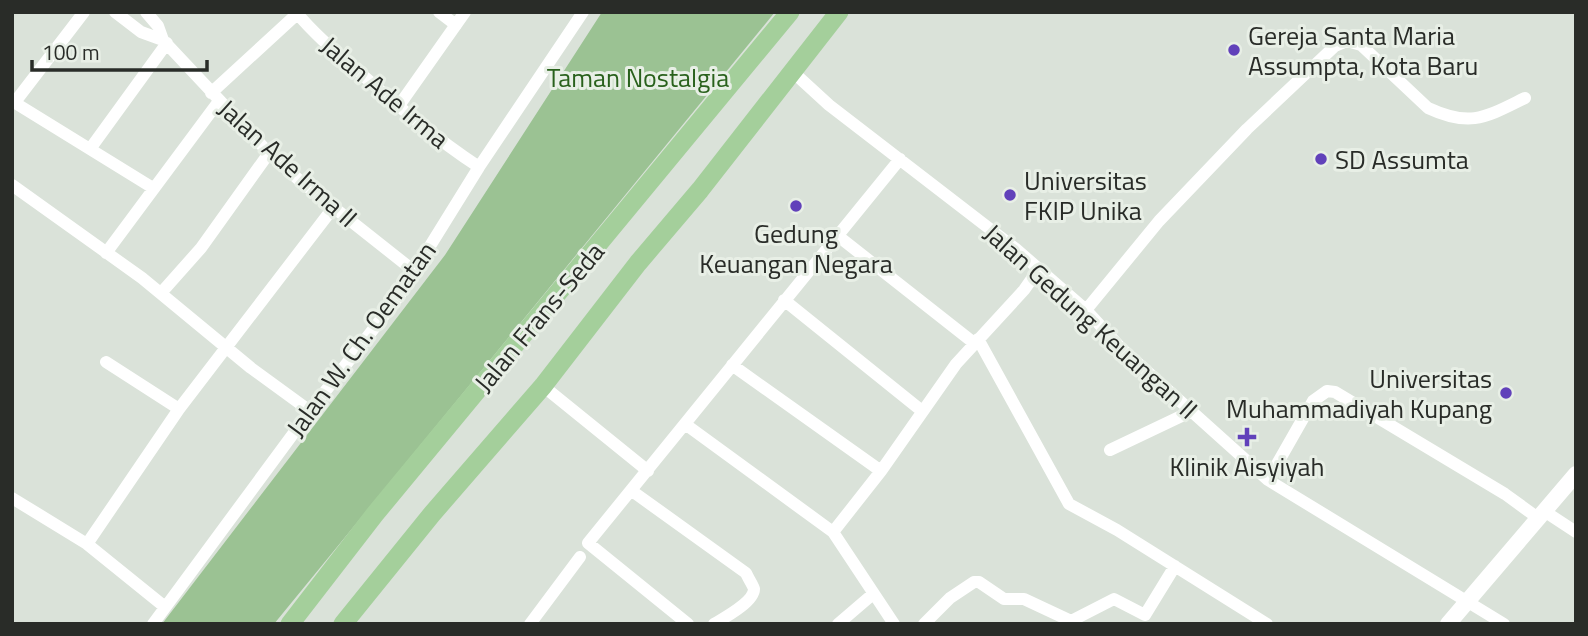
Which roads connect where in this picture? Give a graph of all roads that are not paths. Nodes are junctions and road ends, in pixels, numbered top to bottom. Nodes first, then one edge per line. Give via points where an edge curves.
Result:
1 (84, 12) edge
2 (115, 12) edge
3 (146, 12) edge
4 (439, 12) edge
5 (465, 12) edge
6 (583, 12) edge
7 (790, 12) edge
8 (839, 12) edge
9 (297, 13) edge
10 (456, 25) junction
11 (165, 41) junction
12 (793, 72) junction
13 (215, 97) junction
14 (1525, 98) dead end
15 (14, 102) edge
16 (398, 107) junction
17 (90, 149) junction
18 (269, 153) junction
19 (900, 159) junction
20 (479, 167) junction
21 (12, 185) edge
22 (153, 188) junction
23 (333, 208) junction
24 (838, 236) junction
25 (106, 253) junction
26 (1038, 270) junction
27 (414, 271) junction
28 (161, 293) junction
29 (784, 300) junction
30 (1086, 310) junction
31 (976, 341) junction
32 (225, 346) junction
33 (106, 362) dead end
34 (732, 365) junction
35 (543, 386) junction
36 (179, 409) junction
37 (310, 411) junction
38 (922, 411) junction
39 (1192, 411) junction
40 (685, 425) junction
41 (1110, 450) dead end
42 (648, 471) junction
43 (881, 471) junction
44 (1576, 474) edge
45 (1268, 480) junction
46 (632, 491) junction
47 (12, 498) edge
48 (1541, 514) junction
49 (833, 532) junction
50 (1576, 532) edge
51 (87, 544) junction
52 (580, 557) dead end
53 (1175, 566) junction
54 (873, 594) junction
55 (1469, 601) junction
56 (165, 607) junction
57 (1070, 622) edge
58 (153, 624) edge
59 (290, 624) edge
60 (343, 624) edge
61 (530, 624) edge
62 (688, 624) edge
63 (714, 624) edge
64 (838, 624) edge
65 (894, 624) edge
66 (924, 624) edge
67 (1267, 624) edge
68 (1448, 624) edge
69 (1504, 624) edge

1 - 15 street
2 - 11 street via 141,32
3 - 11 street, Jalan Ade Irma II
4 - 10 street
5 - 10 street
6 - 20 street, Jalan W. Ch. Oematan
7 - 59 main road, Jalan Frans-Seda
8 - 12 main road, Jalan Frans-Seda
9 - 13 street
9 - 16 street, Jalan Ade Irma via 328,47
10 - 16 street
11 - 13 street, Jalan Ade Irma II
11 - 17 street
12 - 19 street, Jalan Gedung Keuangan II
12 - 35 main road, Jalan Frans-Seda
13 - 18 street, Jalan Ade Irma II
13 - 22 street
14 - 30 street via 1473,120 1441,114 1428,108 1360,45 1347,41 1335,46 1159,221
15 - 17 street
16 - 20 street, Jalan Ade Irma
17 - 22 street
18 - 23 street, Jalan Ade Irma II
18 - 28 street via 201,248
19 - 24 street
19 - 26 street, Jalan Gedung Keuangan II
20 - 27 street, Jalan W. Ch. Oematan
21 - 25 street
22 - 25 street
23 - 27 street, Jalan Ade Irma II
23 - 32 street
24 - 29 street
24 - 31 street
25 - 28 street
26 - 30 street, Jalan Gedung Keuangan II
26 - 31 street
27 - 37 street, Jalan W. Ch. Oematan
28 - 32 street
29 - 34 street
29 - 38 street
30 - 39 street, Jalan Gedung Keuangan II
31 - 38 street
31 - 53 street via 1069,504
32 - 36 street
32 - 37 street
33 - 36 street
34 - 40 street
34 - 43 street
35 - 42 street
35 - 60 main road, Jalan Frans-Seda
36 - 51 street
37 - 56 street, Jalan W. Ch. Oematan
38 - 43 street
39 - 41 street
39 - 45 street, Jalan Gedung Keuangan II
40 - 42 street
40 - 49 street
42 - 46 street
43 - 49 street
44 - 48 street
45 - 48 street via 1313,401 1327,391
45 - 55 street, Jalan Gedung Keuangan II
46 - 62 street via 588,543
46 - 63 street via 746,573 753,593
47 - 51 street
48 - 50 street
48 - 55 street
49 - 54 street
51 - 56 street
52 - 61 street
53 - 57 street via 1148,614 1114,599
53 - 67 street
54 - 64 street
54 - 65 street
55 - 68 street
55 - 69 street, Jalan Gedung Keuangan II
56 - 58 street, Jalan W. Ch. Oematan
57 - 66 street via 1024,599 1004,599 979,582 950,598

